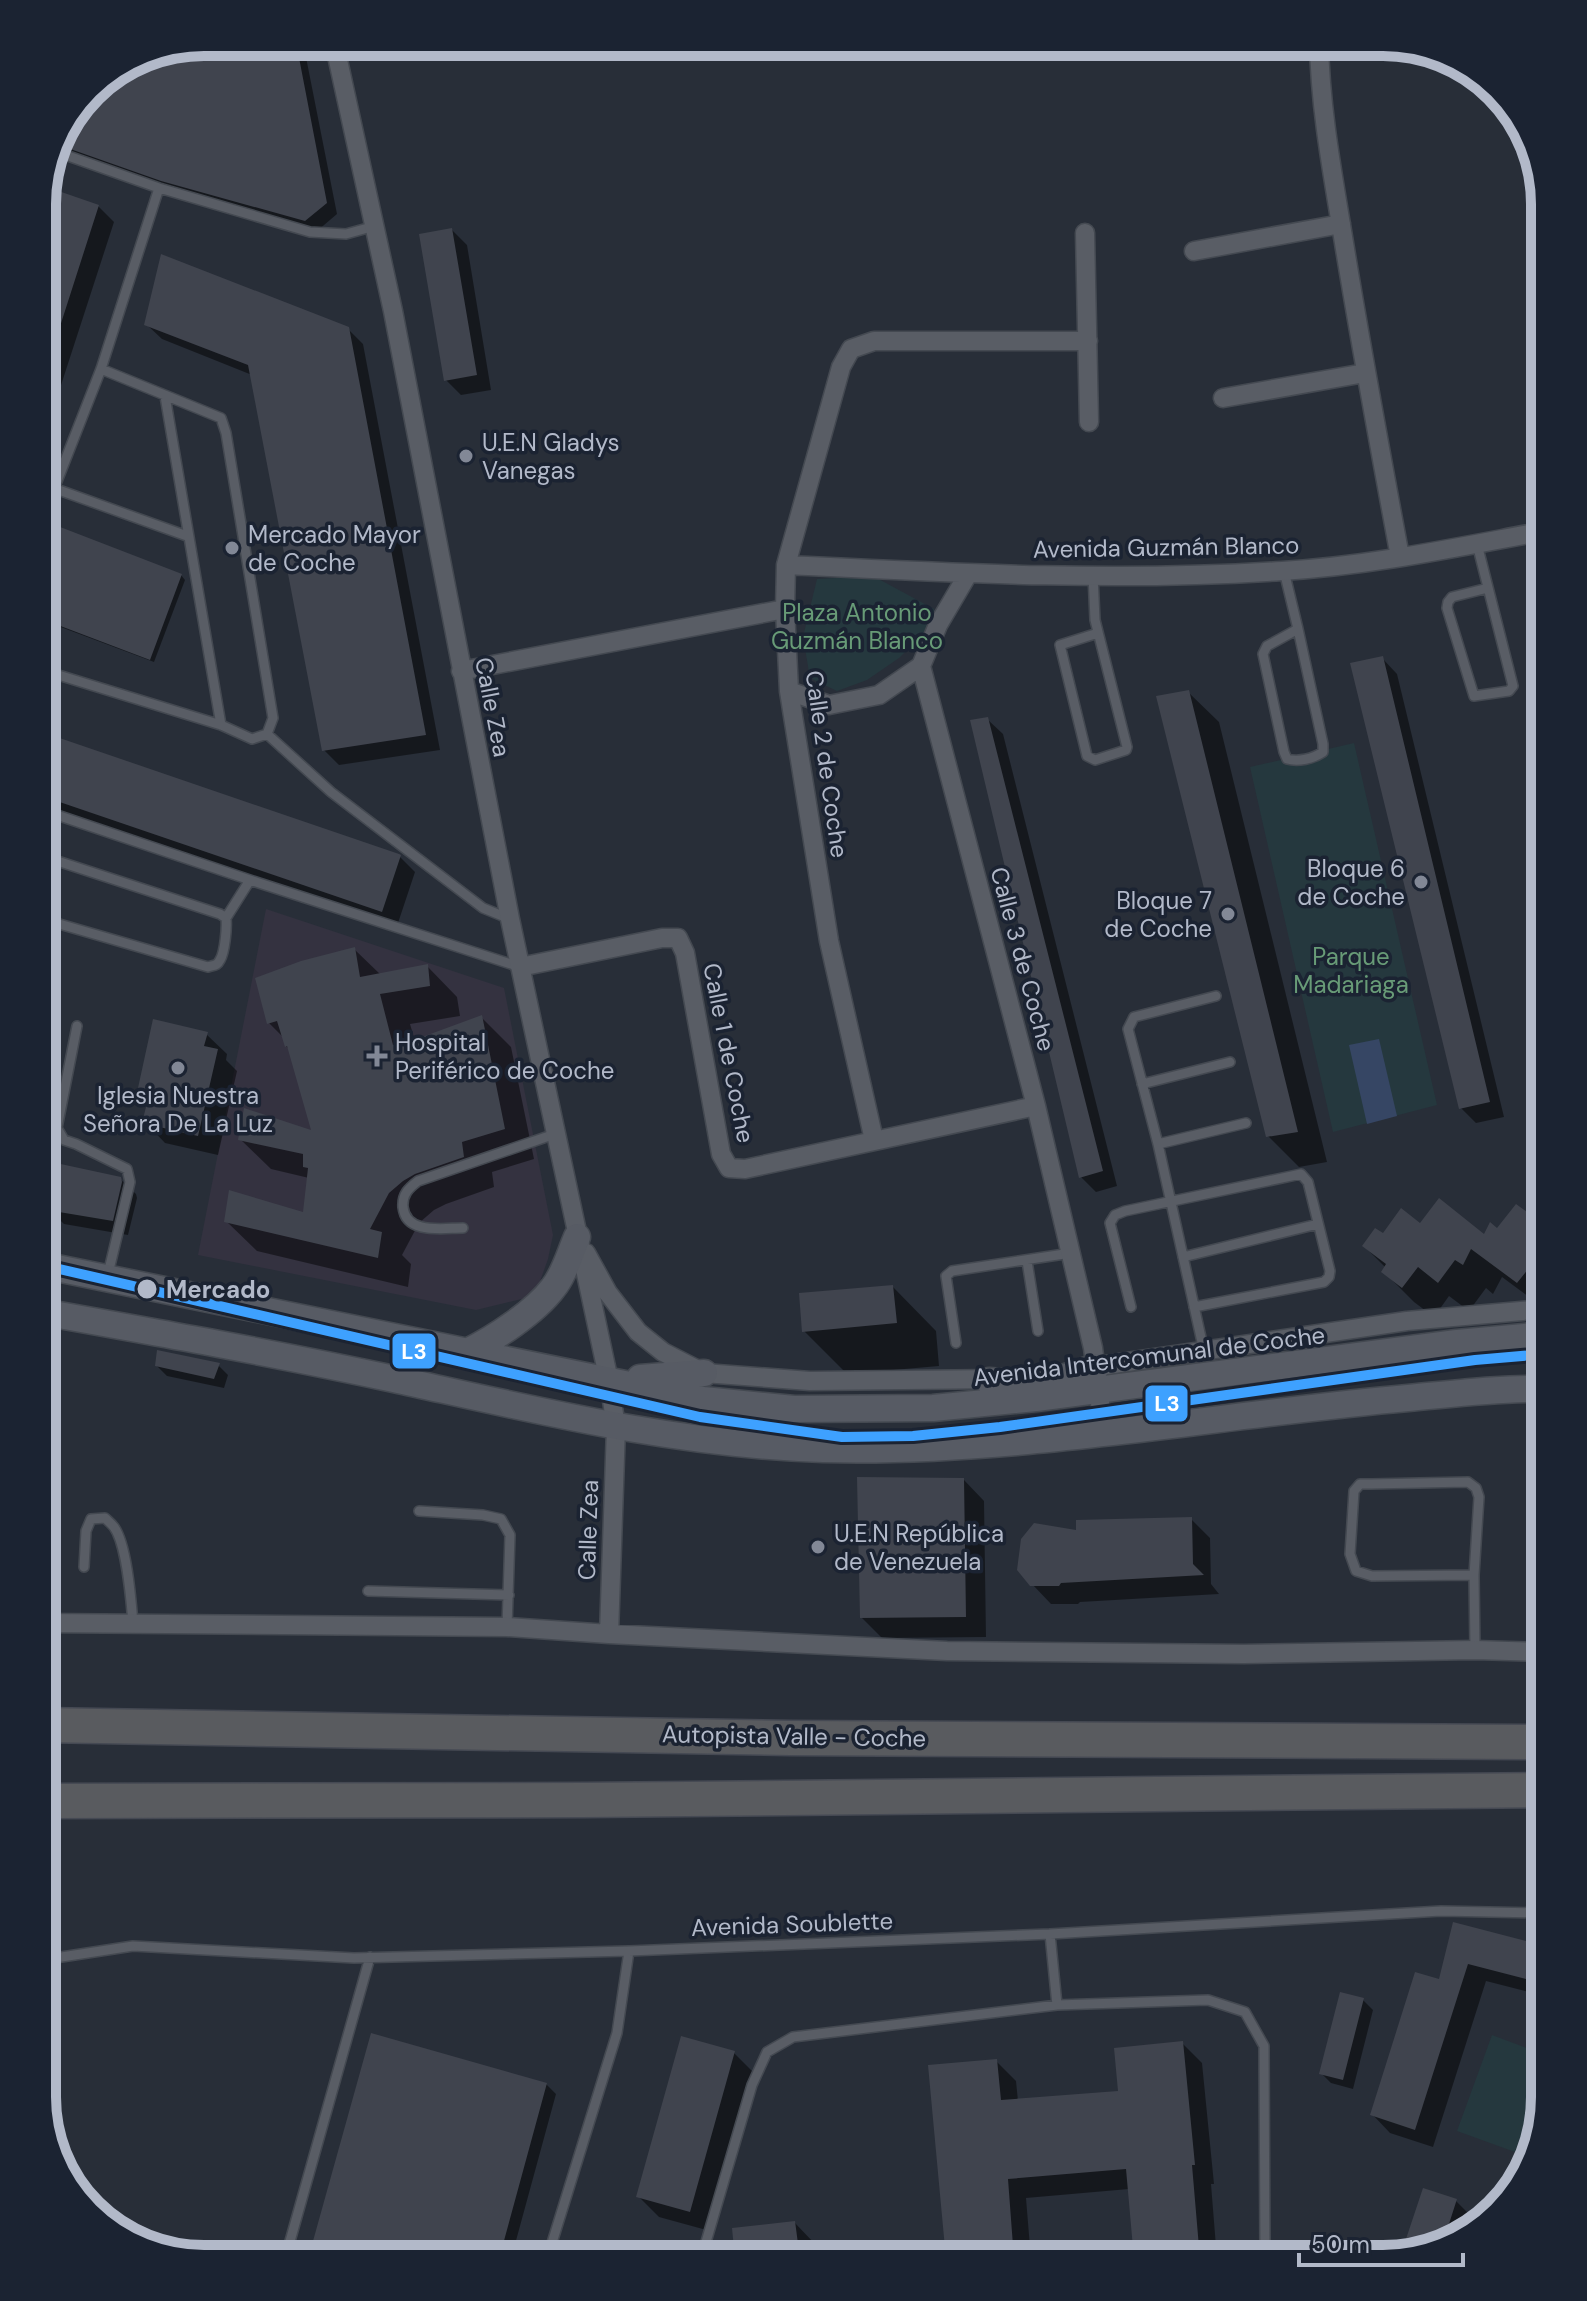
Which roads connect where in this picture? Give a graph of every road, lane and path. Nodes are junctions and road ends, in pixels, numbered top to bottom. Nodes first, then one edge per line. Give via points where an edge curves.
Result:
1 (337, 56) edge
2 (1319, 56) edge
3 (64, 155) edge
4 (159, 188) junction
5 (1341, 224) junction
6 (375, 226) junction
7 (1085, 233) dead end
8 (1194, 251) dead end
9 (1088, 341) junction
10 (101, 369) junction
11 (1365, 373) junction
12 (165, 396) junction
13 (1223, 398) dead end
14 (1089, 422) dead end
15 (56, 484) edge
16 (56, 490) edge
17 (1531, 534) edge
18 (187, 536) junction
19 (1477, 544) junction
20 (1400, 557) junction
21 (786, 565) junction
22 (1284, 571) junction
23 (968, 574) junction
24 (1093, 575) junction
25 (1488, 588) junction
26 (785, 609) junction
27 (1298, 629) junction
28 (1098, 633) junction
29 (921, 666) junction
30 (461, 671) junction
31 (56, 674) edge
32 (789, 691) junction
33 (221, 725) junction
34 (267, 734) junction
35 (56, 815) edge
36 (56, 861) edge
37 (250, 880) junction
38 (226, 918) junction
39 (510, 919) junction
40 (56, 923) edge
41 (520, 967) junction
42 (1216, 996) dead end
43 (77, 1026) dead end
44 (1230, 1062) dead end
45 (1142, 1084) junction
46 (1036, 1106) junction
47 (1246, 1123) dead end
48 (555, 1134) junction
49 (874, 1140) junction
50 (1158, 1144) junction
51 (1170, 1202) junction
52 (1318, 1224) junction
53 (463, 1228) dead end
54 (577, 1237) junction
55 (1071, 1253) junction
56 (1183, 1257) junction
57 (1027, 1261) junction
58 (56, 1268) edge
59 (107, 1278) junction
60 (1131, 1307) dead end
61 (1194, 1307) junction
62 (1531, 1310) edge
63 (56, 1314) edge
64 (1038, 1331) dead end
65 (1531, 1336) edge
66 (956, 1343) dead end
67 (1204, 1351) junction
68 (467, 1352) junction
69 (704, 1373) junction
70 (1097, 1378) junction
71 (609, 1381) junction
72 (1531, 1390) edge
73 (991, 1391) junction
74 (616, 1427) junction
75 (1104, 1434) junction
76 (419, 1511) dead end
77 (84, 1567) dead end
78 (1474, 1575) junction
79 (368, 1591) dead end
80 (509, 1595) junction
81 (56, 1623) edge
82 (133, 1623) junction
83 (507, 1627) junction
84 (609, 1634) junction
85 (1475, 1650) junction
86 (1531, 1652) edge
87 (56, 1725) edge
88 (1531, 1742) edge
89 (1531, 1790) edge
90 (56, 1801) edge
91 (1531, 1913) edge
92 (1050, 1934) junction
93 (629, 1951) junction
94 (370, 1957) junction
95 (56, 1958) edge
96 (1057, 2005) junction
97 (289, 2245) edge
98 (551, 2245) edge
99 (705, 2245) edge
100 (1265, 2245) edge

1 - 6 street, Calle Zea
2 - 5 street
3 - 4 lane
4 - 6 lane via 310,232 346,234
4 - 10 lane
5 - 8 street
5 - 11 street
6 - 30 street, Calle Zea
7 - 9 street
9 - 14 street
9 - 21 street, Calle 2 de Coche via 874,341 851,349 841,367
10 - 12 lane
10 - 15 lane
11 - 13 street
11 - 20 street
12 - 18 lane
12 - 34 lane via 221,418 226,433 273,718
16 - 18 lane
17 - 19 street, Avenida Guzmán Blanco
18 - 33 lane
19 - 20 street, Avenida Guzmán Blanco
19 - 25 lane
20 - 22 street, Avenida Guzmán Blanco
21 - 23 street, Avenida Guzmán Blanco
21 - 26 street, Calle 2 de Coche
22 - 24 street, Avenida Guzmán Blanco
22 - 27 lane
23 - 24 street, Avenida Guzmán Blanco
23 - 29 street
24 - 28 lane
25 - 25 lane via 1513,686 1474,696 1447,608 1452,597
26 - 30 street
26 - 32 street, Calle 2 de Coche
27 - 27 lane via 1323,752 1294,761 1284,752 1263,654 1267,646
28 - 28 lane via 1127,747 1095,760 1087,756 1060,645
29 - 32 street via 879,695 829,705
29 - 46 street, Calle 3 de Coche
30 - 39 street, Calle Zea
31 - 33 lane
32 - 49 street, Calle 2 de Coche via 829,941
33 - 34 lane via 252,739
34 - 39 lane via 331,792 483,908
35 - 37 lane
36 - 38 lane
37 - 38 lane
37 - 41 lane
38 - 40 lane via 220,961 208,967
39 - 41 street, Calle Zea
41 - 48 street, Calle Zea
41 - 49 street, Calle 1 de Coche via 678,938 721,1154 729,1168 745,1169
42 - 45 lane via 1134,1017 1128,1029
43 - 59 lane via 57,1128 64,1140 127,1169 130,1182
44 - 45 lane
45 - 50 lane
46 - 49 street, Calle 1 de Coche
46 - 55 street, Calle 3 de Coche
47 - 50 lane
48 - 53 lane via 418,1181 406,1191 404,1216 414,1225
48 - 54 street, Calle Zea
50 - 51 lane
51 - 52 lane via 1301,1174 1308,1182
51 - 56 lane
51 - 60 lane via 1125,1211 1110,1223
52 - 56 lane
52 - 61 lane via 1330,1271 1324,1282
54 - 68 main road via 555,1287 508,1327
54 - 69 street via 608,1293 638,1332
54 - 71 street, Calle Zea
55 - 57 lane
55 - 70 street, Calle 3 de Coche
56 - 61 lane
57 - 64 lane
57 - 66 lane via 960,1269 946,1276
58 - 59 main road, Avenida Intercomunal de Coche
59 - 68 main road, Avenida Intercomunal de Coche
61 - 67 lane
62 - 67 street, Avenida Intercomunal de Coche via 1407,1321
63 - 74 main road via 285,1355
65 - 70 main road, Avenida Intercomunal de Coche
67 - 70 street, Avenida Intercomunal de Coche
68 - 71 main road, Avenida Intercomunal de Coche
69 - 71 main road
69 - 73 street, Avenida Intercomunal de Coche
70 - 73 main road
70 - 73 main road, Avenida Intercomunal de Coche via 1036,1398
70 - 75 street, Calle 3 de Coche
71 - 73 main road, Avenida Intercomunal de Coche via 703,1400 794,1409 933,1408
71 - 74 street, Calle Zea
72 - 75 main road via 1335,1404
74 - 75 main road via 697,1440 823,1449 957,1447
74 - 84 street, Calle Zea
76 - 80 lane via 501,1519 510,1535
77 - 82 lane via 91,1519 105,1518 121,1543
78 - 78 lane via 1479,1497 1468,1482 1360,1484 1354,1491 1350,1554 1356,1571 1372,1576
78 - 85 lane
79 - 80 lane
80 - 83 lane
81 - 82 street
82 - 83 street
83 - 84 street
84 - 85 street via 947,1651
85 - 86 street
87 - 88 highway, Autopista Valle - Coche via 790,1738
89 - 90 highway
91 - 92 lane, Avenida Soublette via 1441,1911
92 - 93 lane, Avenida Soublette
92 - 96 lane
93 - 94 lane, Avenida Soublette
93 - 98 lane via 617,2033
94 - 95 lane, Avenida Soublette via 133,1946
94 - 97 lane
96 - 99 lane via 793,2037 767,2052 752,2085
96 - 100 lane via 1208,2000 1245,2012 1264,2046

